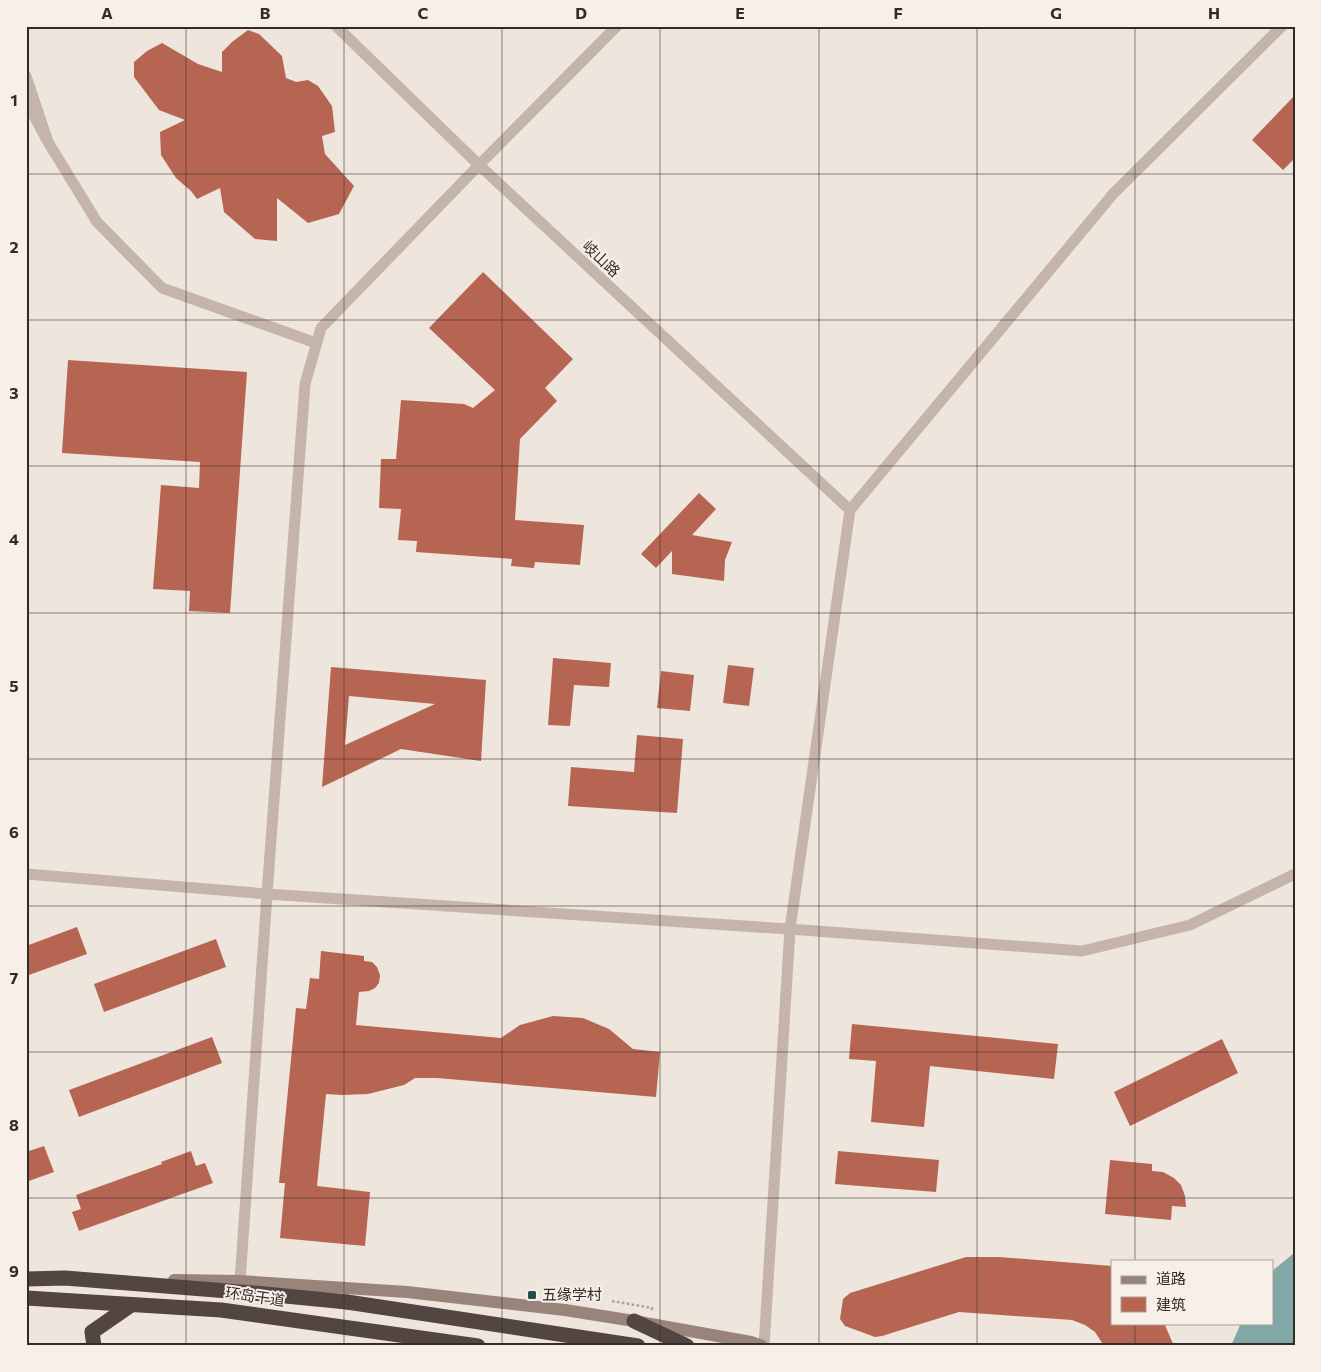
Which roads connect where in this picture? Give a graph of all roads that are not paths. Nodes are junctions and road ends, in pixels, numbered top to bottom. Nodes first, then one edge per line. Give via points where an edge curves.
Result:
1 (336, 26) edge
2 (617, 26) edge
3 (1282, 26) edge
4 (26, 76) edge
5 (26, 101) edge
6 (48, 142) junction
7 (479, 165) junction
8 (316, 343) junction
9 (850, 510) junction
10 (26, 874) edge
11 (1295, 874) edge
12 (267, 894) junction
13 (790, 929) junction
14 (26, 1278) edge
15 (65, 1278) junction
16 (240, 1282) junction
17 (26, 1298) edge
18 (131, 1304) junction
19 (634, 1321) junction
20 (94, 1346) edge
21 (478, 1346) edge
22 (638, 1346) edge
23 (687, 1346) edge
24 (763, 1346) edge

1 - 7 street, 岐山路
2 - 7 street
3 - 9 street via 1113,194
4 - 6 street
5 - 6 street
6 - 8 street via 97,222 162,288
7 - 8 street via 321,328
7 - 9 street, 岐山路
8 - 12 street via 305,384
9 - 13 street
10 - 12 street
11 - 13 street via 1190,924 1082,951
12 - 13 street
12 - 16 street
13 - 24 street
14 - 15 highway
15 - 16 main road
15 - 22 highway, bridge via 347,1302
16 - 19 main road via 407,1292
17 - 18 highway, 环岛干道
18 - 20 highway via 92,1332
18 - 21 highway, 环岛干道 via 221,1310
19 - 23 highway
19 - 24 main road

